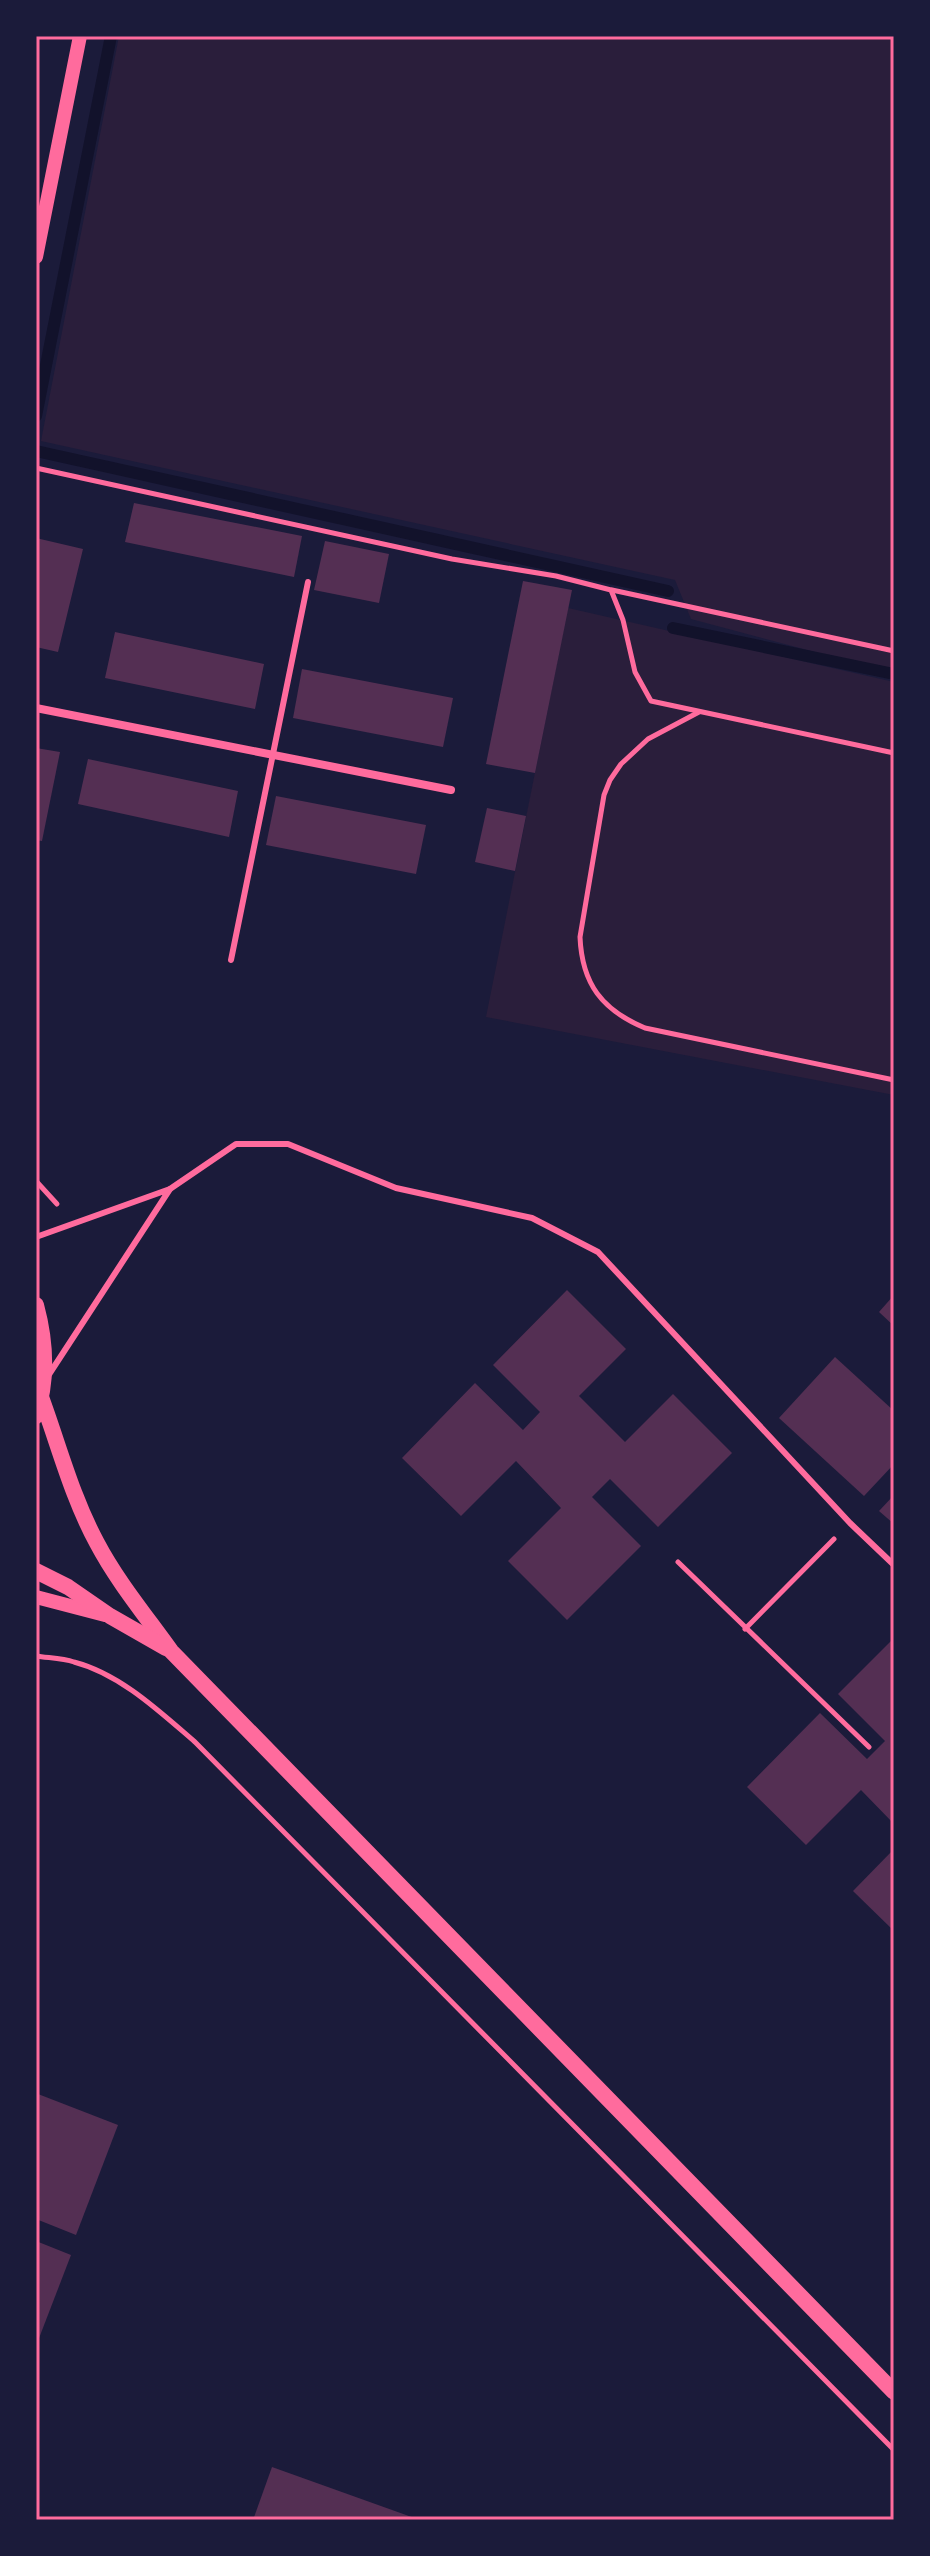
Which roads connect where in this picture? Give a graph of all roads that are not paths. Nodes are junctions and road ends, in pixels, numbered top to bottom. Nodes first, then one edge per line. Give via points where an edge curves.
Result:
1 (80, 36) edge
2 (36, 257) edge
3 (308, 582) dead end
4 (36, 708) edge
5 (272, 755) junction
6 (451, 790) dead end
7 (231, 960) dead end
8 (170, 1189) junction
9 (36, 1237) edge
10 (36, 1305) edge
11 (42, 1390) junction
12 (36, 1416) edge
13 (894, 1565) edge
14 (36, 1571) edge
15 (36, 1597) edge
16 (110, 1616) junction
17 (171, 1651) junction
18 (894, 2392) edge

1 - 2 street
3 - 5 lane
4 - 5 street
5 - 6 street
5 - 7 lane
8 - 9 lane
8 - 11 lane
8 - 13 lane via 236,1144 288,1144 396,1188 532,1218 598,1252
10 - 11 main road via 43,1335
11 - 12 main road
11 - 17 main road via 75,1496 96,1541
14 - 16 main road
15 - 16 street
16 - 17 main road
17 - 18 main road

